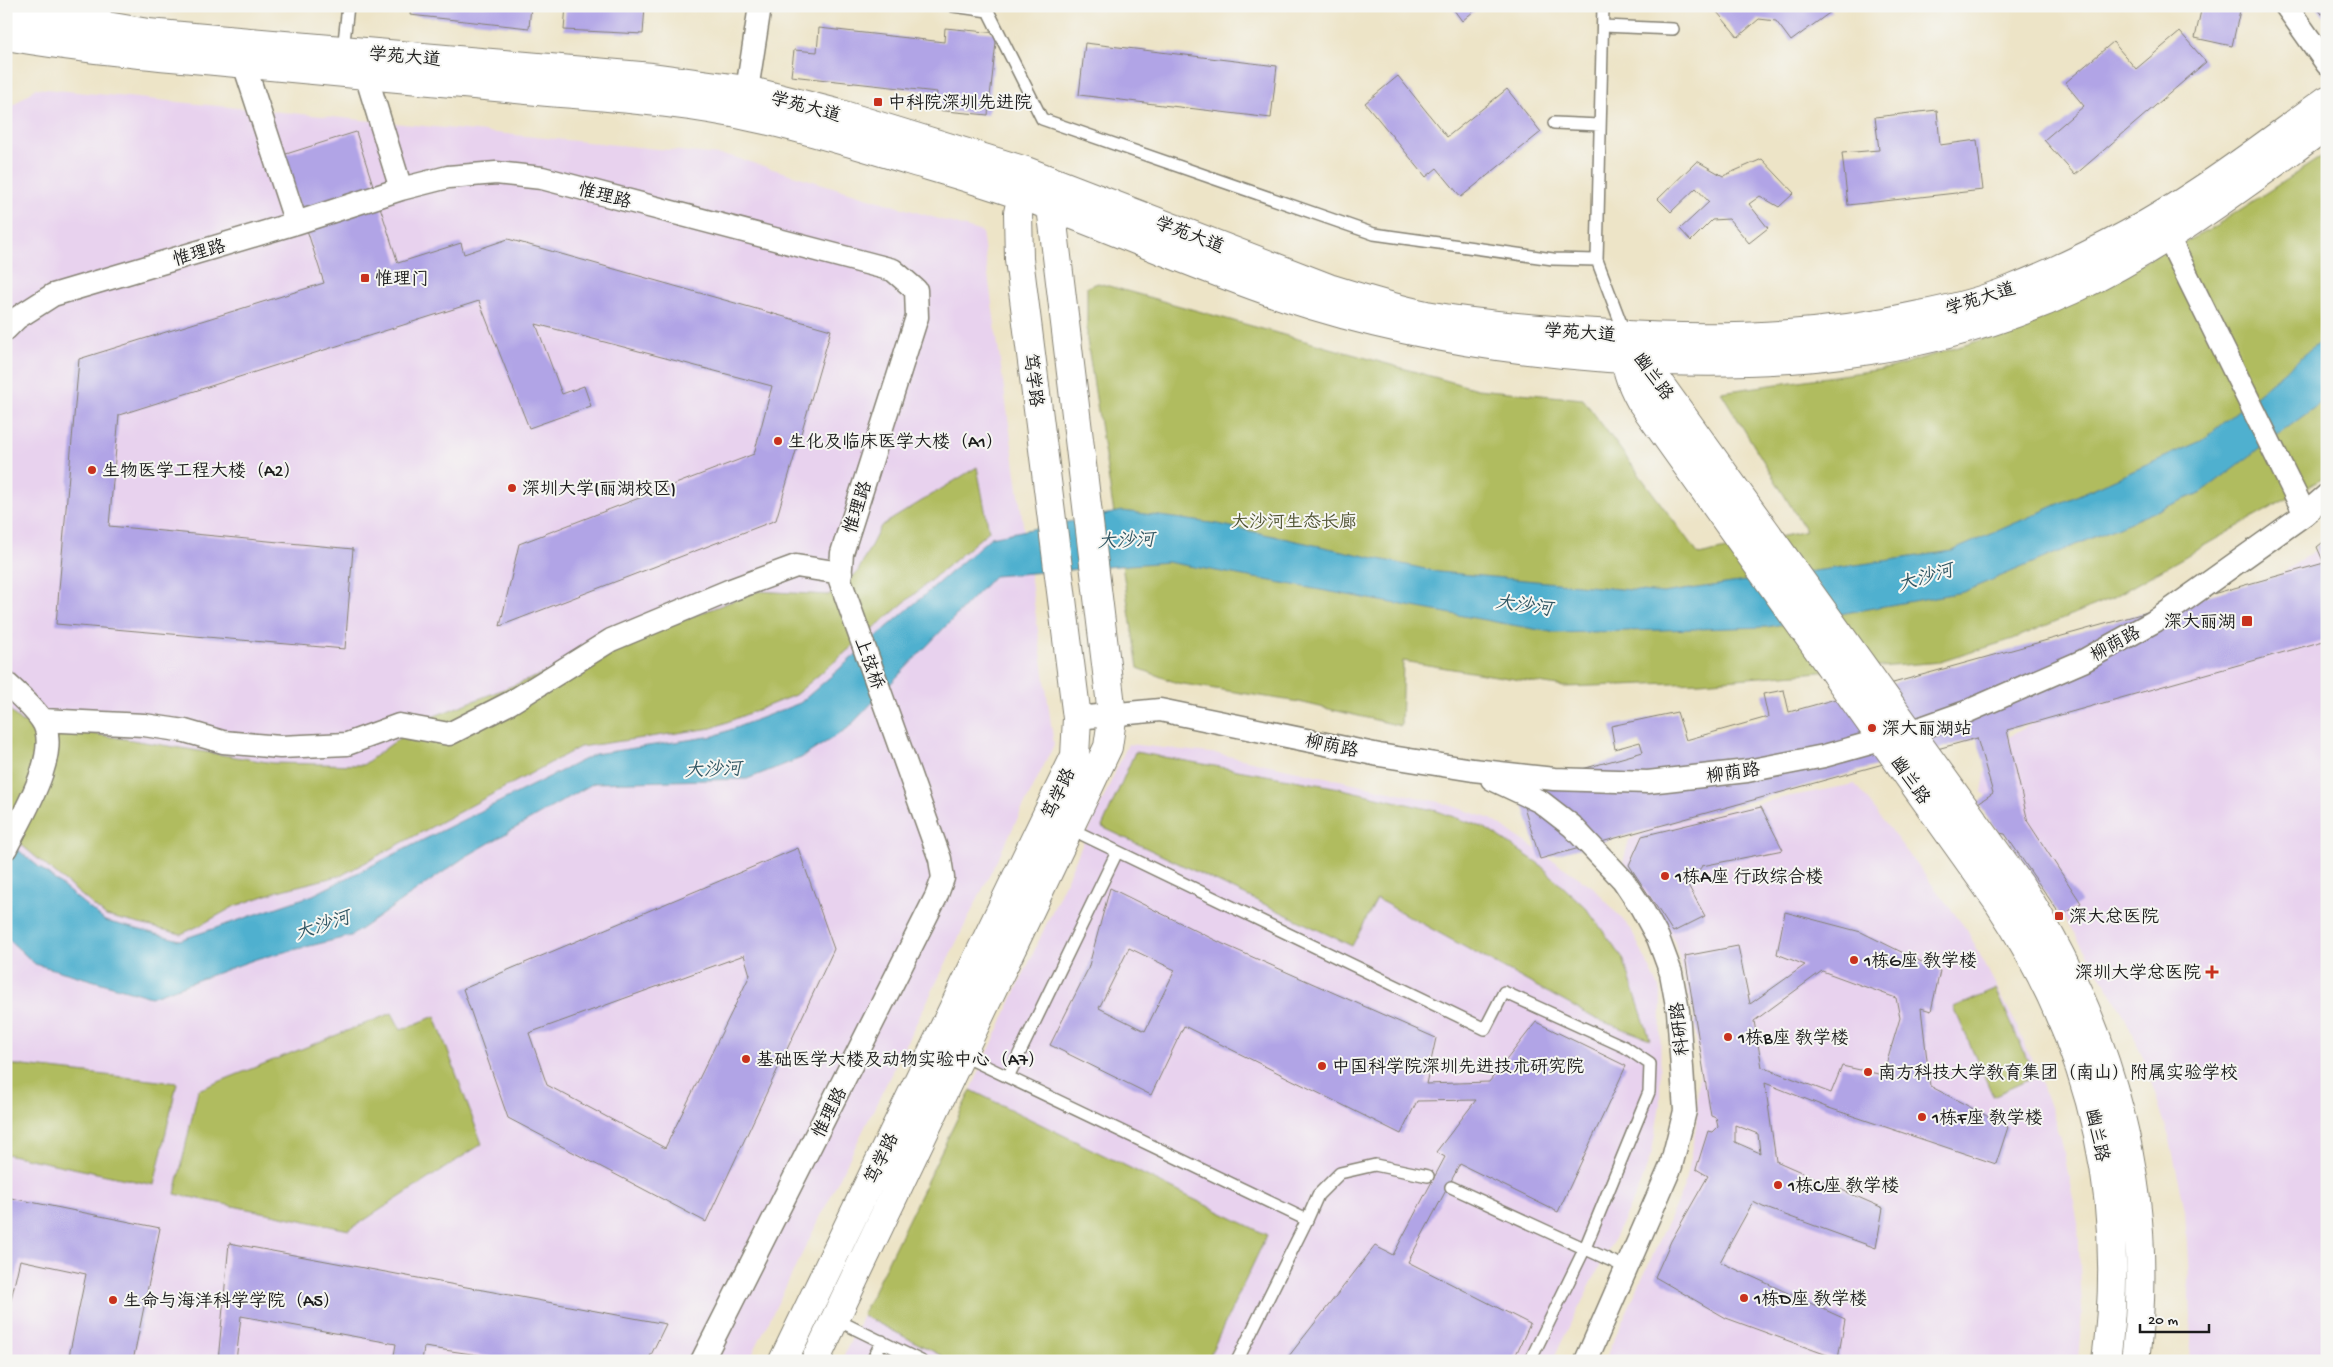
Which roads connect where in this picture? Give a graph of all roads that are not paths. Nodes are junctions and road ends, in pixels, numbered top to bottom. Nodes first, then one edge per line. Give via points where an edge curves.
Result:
1 (100, 6) edge
2 (348, 6) edge
3 (760, 6) edge
4 (953, 6) edge
5 (1603, 6) edge
6 (2286, 6) edge
7 (6, 9) edge
8 (80, 14) edge
9 (1602, 26) junction
10 (115, 28) junction
11 (1672, 29) dead end
12 (15, 40) edge
13 (344, 50) junction
14 (244, 64) junction
15 (2327, 64) edge
16 (366, 75) junction
17 (746, 90) junction
18 (2327, 100) edge
19 (1554, 123) dead end
20 (1600, 125) junction
21 (2327, 125) edge
22 (1037, 188) junction
23 (401, 189) junction
24 (296, 223) junction
25 (2168, 237) junction
26 (1597, 260) junction
27 (6, 328) edge
28 (1631, 351) junction
29 (2327, 495) edge
30 (2302, 509) junction
31 (841, 576) junction
32 (6, 683) edge
33 (1112, 714) junction
34 (1077, 718) junction
35 (42, 720) junction
36 (1910, 732) junction
37 (1883, 740) junction
38 (900, 746) joint
39 (1473, 770) junction
40 (1070, 829) junction
41 (6, 848) edge
42 (1116, 852) junction
43 (962, 1055) junction
44 (1008, 1077) junction
45 (1428, 1176) dead end
46 (1451, 1187) dead end
47 (1307, 1220) junction
48 (1585, 1248) junction
49 (1627, 1268) junction
50 (835, 1318) junction
51 (882, 1341) junction
52 (702, 1361) edge
53 (783, 1361) edge
54 (815, 1361) edge
55 (872, 1361) edge
56 (921, 1361) edge
57 (1237, 1361) edge
58 (1530, 1361) edge
59 (1586, 1361) edge
60 (2106, 1361) edge
61 (2135, 1361) edge

1 - 10 lane
2 - 13 lane
3 - 17 street
4 - 26 lane via 988,11 1042,120 1374,234 1553,259
5 - 9 lane
6 - 15 street
7 - 8 street, 学苑大道
8 - 10 street, 学苑大道
9 - 11 lane
9 - 20 lane
10 - 13 street, 学苑大道
12 - 14 street, 学苑大道
13 - 17 street, 学苑大道 via 652,77
14 - 16 street, 学苑大道
14 - 24 street
16 - 22 street, 学苑大道 via 647,101 737,114
16 - 23 street
17 - 22 street, 学苑大道 via 837,113
18 - 28 street, 学苑大道 via 2202,190 2156,218 2108,246 2009,290 1946,310 1836,331 1731,337
19 - 20 lane
20 - 26 lane
21 - 25 street, 学苑大道
22 - 28 street, 学苑大道 via 1376,303 1469,322 1524,328
22 - 33 street, 笃学路 via 1080,444
22 - 34 street, 笃学路 via 1017,233
23 - 24 street, 惟理路
23 - 31 street, 惟理路 via 448,177 496,173 542,178 893,270 916,290 917,317 842,553
24 - 27 street, 惟理路 via 53,295
25 - 28 street, 学苑大道 via 2070,291 2014,314 1931,340 1785,360 1736,362
25 - 30 street
26 - 28 lane
28 - 36 street, 幽兰路 via 1751,510
28 - 37 street, 幽兰路 via 1633,387 1640,400
29 - 30 street, 柳荫路
30 - 36 street, 柳荫路 via 2155,621 2084,661 1966,712
31 - 35 street via 796,566 722,594 611,640 510,703 449,734 398,725 347,744 280,747 223,742 185,731 144,725
31 - 38 street, 上弦桥
32 - 35 street
33 - 34 street, 柳荫路
33 - 39 street, 柳荫路 via 1160,710 1379,755
33 - 40 street, 笃学路 via 1108,747
34 - 53 street, 笃学路 via 1077,743 1066,777
35 - 41 street via 48,740 46,761
36 - 37 street, 柳荫路
36 - 61 street, 幽兰路 via 2041,917 2098,1039 2117,1100 2134,1173 2140,1262
37 - 39 street, 柳荫路 via 1747,771 1648,782 1554,779
37 - 60 street, 幽兰路 via 2015,927 2047,986 2074,1048 2095,1114 2111,1214 2113,1276
38 - 52 street, 惟理路 via 940,859 943,878 932,906
39 - 49 street, 科研路 via 1541,802 1572,826 1624,880 1658,938 1671,973 1679,1020 1684,1111 1671,1166
40 - 42 lane
40 - 43 street, 笃学路
42 - 44 lane
42 - 48 lane via 1485,1029 1504,992 1625,1047 1650,1064 1650,1092
43 - 44 lane
43 - 50 street, 笃学路
44 - 47 lane
45 - 47 lane via 1375,1165 1340,1173 1318,1195
46 - 48 lane
47 - 57 lane
48 - 49 lane
48 - 58 lane
49 - 59 street, 科研路
50 - 51 lane
50 - 54 street, 笃学路
51 - 55 lane
51 - 56 lane

